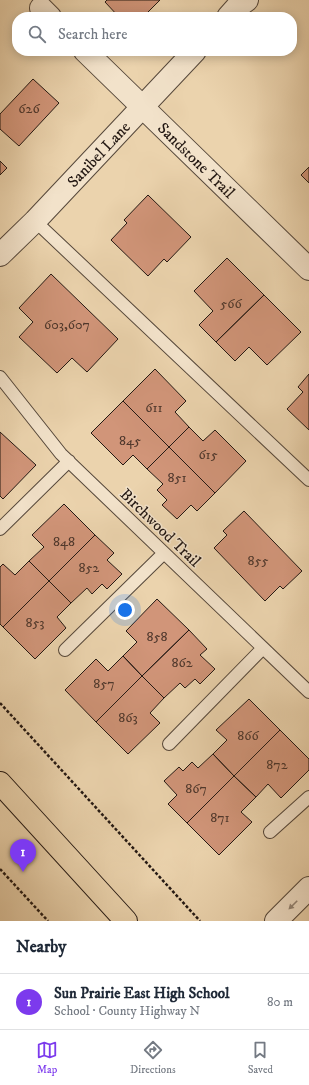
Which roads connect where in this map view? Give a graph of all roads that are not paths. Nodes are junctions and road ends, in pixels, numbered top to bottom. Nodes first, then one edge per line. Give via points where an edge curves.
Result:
1 (247, 0) edge
2 (232, 12) edge
3 (90, 56) edge
4 (191, 56) edge
5 (143, 107) junction
6 (35, 221) junction
7 (0, 255) edge
8 (309, 269) edge
9 (0, 377) edge
10 (69, 461) junction
11 (309, 480) edge
12 (0, 529) edge
13 (164, 553) junction
14 (263, 648) junction
15 (66, 650) dead end
16 (309, 692) edge
17 (168, 744) dead end
18 (0, 783) edge
19 (309, 797) edge
20 (270, 832) dead end
21 (309, 888) edge
22 (126, 921) edge
23 (276, 921) edge

1 - 2 street
3 - 5 street, Sandstone Trail
4 - 5 street, Sanibel Lane
5 - 6 street, Sanibel Lane
5 - 8 street, Sandstone Trail
6 - 7 street, Sanibel Lane
6 - 11 lane
9 - 10 lane, Birchwood Trail
10 - 12 lane
10 - 13 lane, Birchwood Trail
13 - 14 lane, Birchwood Trail
13 - 15 lane
14 - 16 lane, Birchwood Trail
14 - 17 lane
18 - 22 main road
19 - 20 lane
21 -> 23 street

